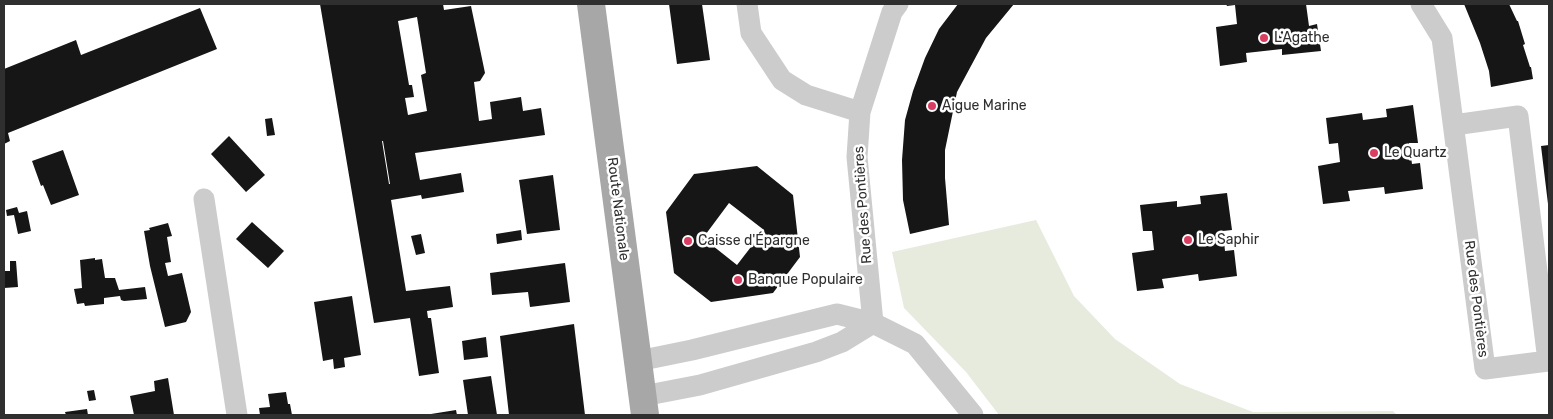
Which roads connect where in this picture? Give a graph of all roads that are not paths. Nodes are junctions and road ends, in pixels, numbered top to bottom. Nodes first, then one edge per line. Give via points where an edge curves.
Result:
1 (591, 4) edge
2 (747, 4) edge
3 (898, 4) edge
4 (1421, 4) edge
5 (860, 112) junction
6 (1454, 125) junction
7 (204, 199) dead end
8 (873, 322) junction
9 (638, 361) junction
10 (644, 406) edge
11 (237, 415) edge
12 (973, 415) edge

1 - 9 main road, Route Nationale
2 - 5 street via 751,33 782,80 806,95
3 - 5 street, Rue des Pontières via 892,12
4 - 6 street, Rue des Pontières via 1442,38
5 - 8 street, Rue des Pontières via 857,157
6 - 6 street, Rue des Pontières via 1485,369 1548,361 1518,116
7 - 11 street
8 - 9 street via 838,314
8 - 10 street via 842,342 816,352 700,385
8 - 12 street via 915,344
9 - 10 main road, Route Nationale

